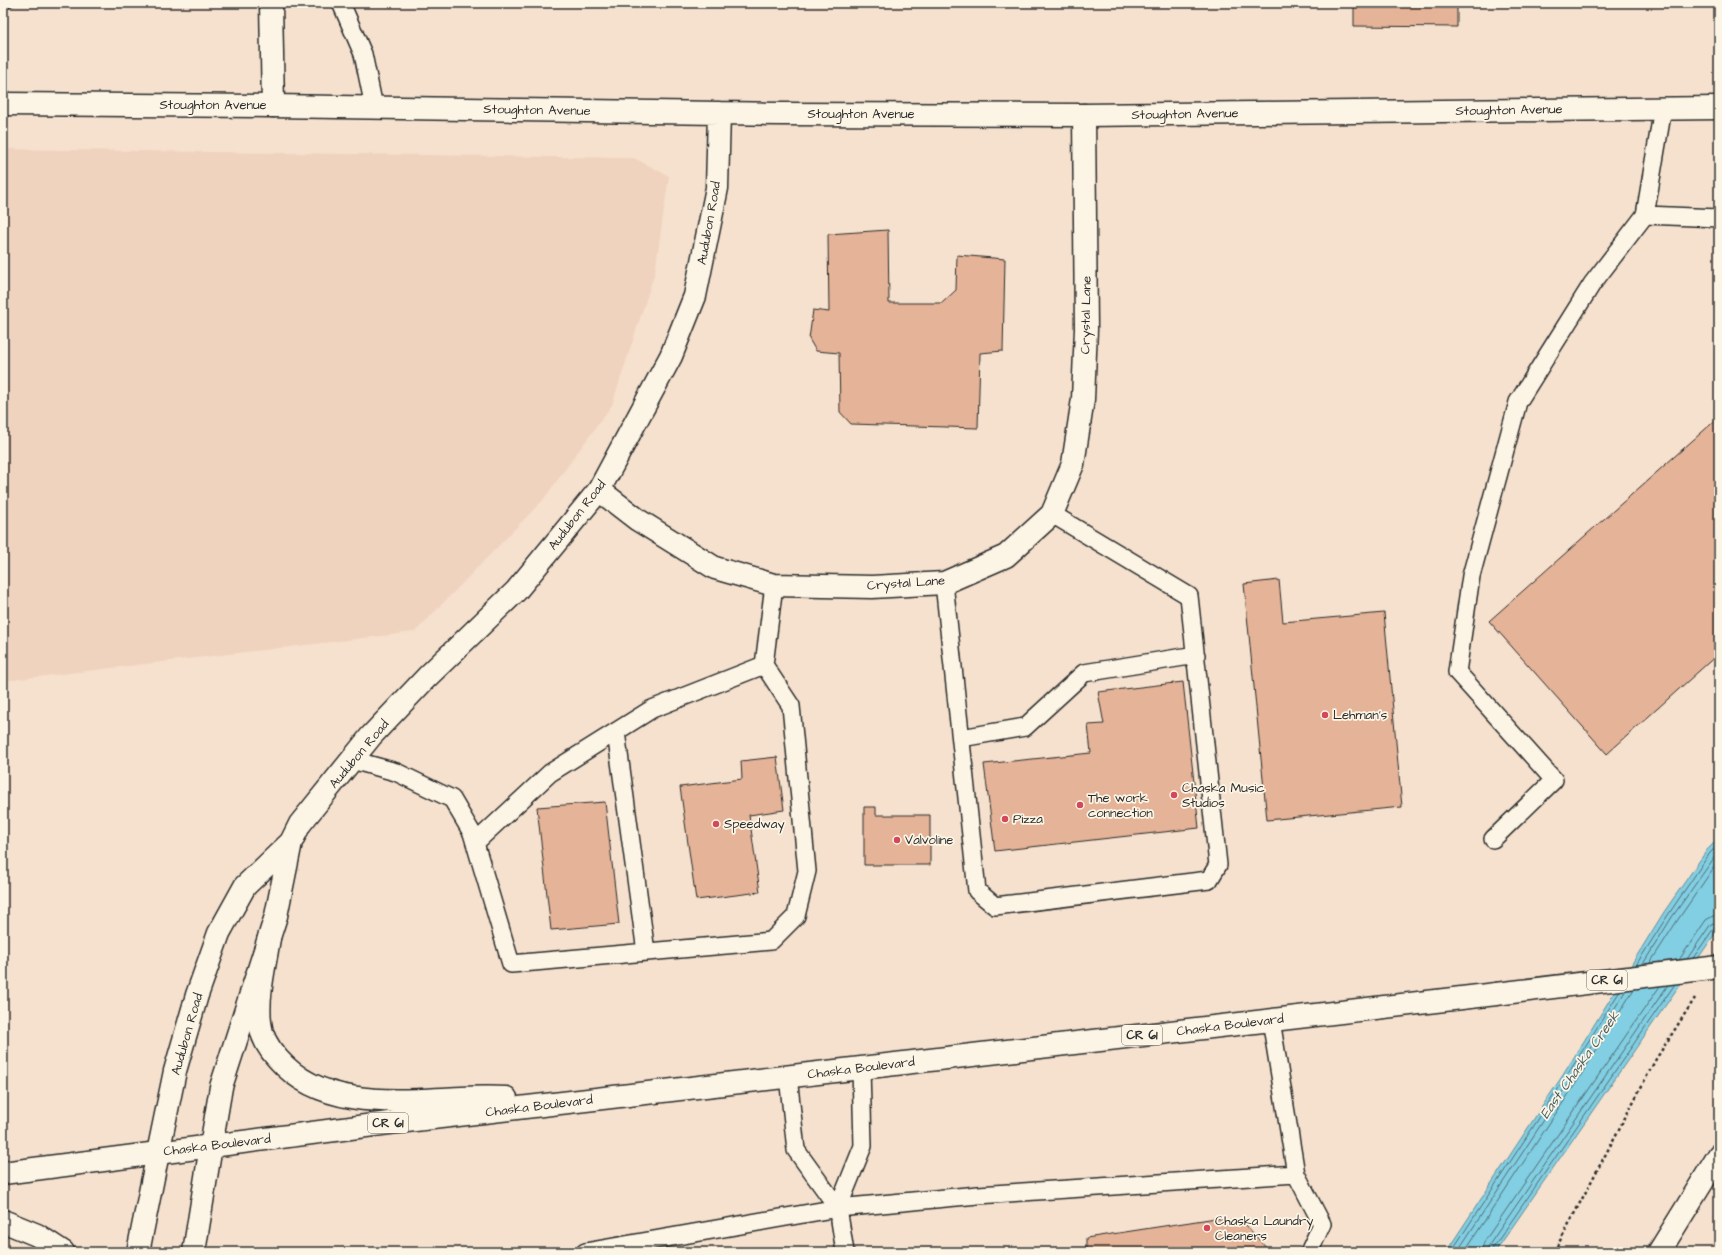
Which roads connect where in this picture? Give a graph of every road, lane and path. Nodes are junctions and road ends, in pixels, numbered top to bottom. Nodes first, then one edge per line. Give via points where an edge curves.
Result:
1 (271, 3) edge
2 (341, 3) edge
3 (3, 104) edge
4 (273, 106) junction
5 (374, 107) junction
6 (1663, 108) junction
7 (1719, 108) edge
8 (719, 113) junction
9 (1084, 115) junction
10 (1645, 215) junction
11 (1719, 218) edge
12 (599, 490) junction
13 (1052, 514) junction
14 (944, 583) junction
15 (774, 585) junction
16 (1196, 655) junction
17 (764, 665) junction
18 (616, 732) junction
19 (961, 738) junction
20 (352, 760) junction
21 (1493, 839) dead end
22 (291, 842) junction
23 (475, 843) junction
24 (269, 938) junction
25 (646, 952) junction
26 (1719, 967) edge
27 (1698, 994) dead end
28 (1271, 1020) junction
29 (861, 1068) junction
30 (788, 1076) junction
31 (565, 1103) junction
32 (211, 1146) junction
33 (158, 1153) junction
34 (1719, 1155) edge
35 (3, 1173) edge
36 (1296, 1174) junction
37 (838, 1208) junction
38 (3, 1222) edge
39 (63, 1252) edge
40 (138, 1252) edge
41 (194, 1252) edge
42 (585, 1252) edge
43 (845, 1252) edge
44 (1308, 1252) edge
45 (1554, 1252) edge
46 (1659, 1252) edge

1 - 4 street
2 - 5 lane via 363,54
3 - 4 street, Stoughton Avenue
4 - 5 street, Stoughton Avenue
5 - 8 street, Stoughton Avenue
6 - 7 street, Stoughton Avenue
6 - 9 street, Stoughton Avenue
6 - 10 lane
8 - 9 street, Stoughton Avenue
8 - 12 street, Audubon Road via 717,188 695,296 671,356
9 - 13 street, Crystal Lane via 1086,277 1083,400 1073,464
10 - 11 lane
10 - 21 lane via 1592,284 1518,402 1471,576 1457,672 1554,780
12 - 15 street, Crystal Lane via 638,520 715,568
12 - 20 street, Audubon Road via 516,591 427,677
13 - 14 street, Crystal Lane via 1006,556
13 - 16 lane via 1189,596
14 - 15 street, Crystal Lane via 872,586
14 - 19 lane
15 - 17 lane
16 - 19 lane via 1084,673 1025,727
16 - 19 lane via 1218,865 1209,880 995,906 977,891
17 - 18 lane via 652,709
17 - 25 lane via 791,706 807,871 796,916 771,942
18 - 23 lane via 550,773
18 - 25 lane
20 - 22 street, Audubon Road via 300,824
20 - 23 lane via 396,772 452,799
22 - 24 street, Audubon Road
22 - 33 street, Audubon Road via 245,886 220,933 197,996 175,1071
23 - 25 lane via 511,964
24 - 31 street via 260,1002 260,1024 268,1048 296,1077 315,1088 352,1098 407,1100 487,1097
24 - 32 street, Audubon Road via 221,1087
26 - 28 street, Chaska Boulevard / CR 61, bridge
27 - 45 path via 1656,1059
28 - 29 street, Chaska Boulevard / CR 61
28 - 36 lane
29 - 30 street, Chaska Boulevard / CR 61
29 - 37 lane via 864,1146
30 - 31 street, Chaska Boulevard / CR 61
30 - 37 lane via 796,1150
31 - 32 street, Chaska Boulevard / CR 61
32 - 33 street, Chaska Boulevard / CR 61
32 - 41 street, Audubon Road
33 - 35 street, Chaska Boulevard / CR 61
33 - 40 street, Audubon Road
34 - 46 street
36 - 37 lane via 978,1195
36 - 44 lane via 1322,1224
37 - 42 lane
37 - 43 lane
38 - 39 street via 37,1235

